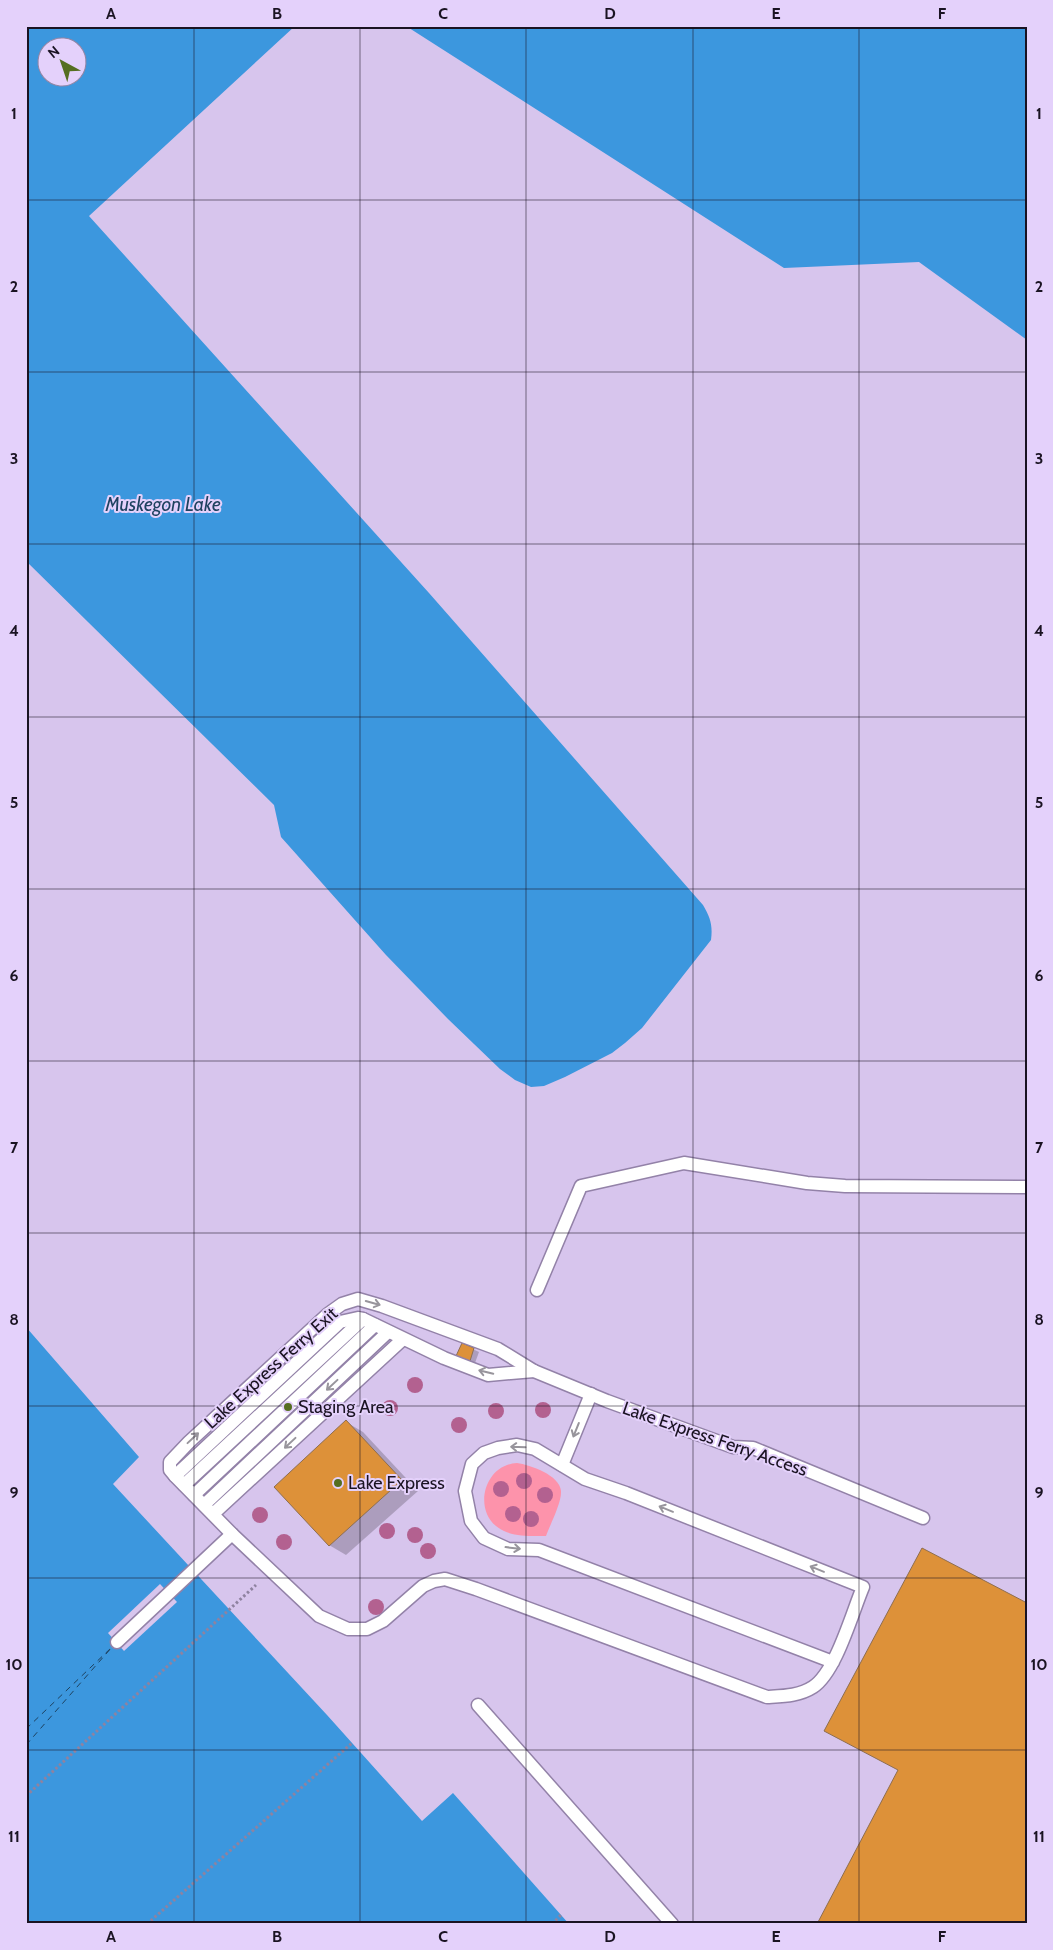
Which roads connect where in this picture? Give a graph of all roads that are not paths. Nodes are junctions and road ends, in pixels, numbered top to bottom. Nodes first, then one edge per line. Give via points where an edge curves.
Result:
1 (1027, 1187) edge
2 (537, 1290) dead end
3 (376, 1325) junction
4 (344, 1327) junction
5 (388, 1332) junction
6 (403, 1339) junction
7 (534, 1371) junction
8 (590, 1394) junction
9 (562, 1465) junction
10 (179, 1480) junction
11 (225, 1494) junction
12 (194, 1495) junction
13 (204, 1505) junction
14 (213, 1514) junction
15 (923, 1518) dead end
16 (232, 1534) junction
17 (117, 1642) dead end
18 (833, 1662) junction
19 (478, 1705) dead end
20 (672, 1924) edge

1 - 2 lane via 845,1186 684,1163 581,1186
3 - 4 lane via 358,1318
3 - 5 lane
3 - 12 lane
4 - 10 lane via 199,1453
4 - 10 lane via 201,1468
5 - 6 lane
5 -> 11 lane
7 -> 6 lane via 488,1375
6 -> 11 lane
7 - 8 lane, Lake Express Ferry Access
10 -> 7 lane, Lake Express Ferry Exit via 170,1470 170,1462 188,1442 328,1314 342,1304 358,1299 498,1349
8 -> 9 lane
8 - 15 lane, Lake Express Ferry Access via 733,1448 753,1448
18 -> 9 lane via 863,1587 585,1479
9 -> 18 lane via 535,1448 517,1445 484,1453 472,1464 465,1491 471,1521 484,1538 508,1549 538,1550
10 - 12 lane
11 - 13 lane
11 - 14 lane
12 - 13 lane
13 - 14 lane
14 - 16 lane
16 - 17 lane
16 - 18 lane via 319,1616 348,1629 367,1629 383,1621 423,1586 445,1580 476,1588 767,1697 792,1696 813,1688
19 - 20 lane

